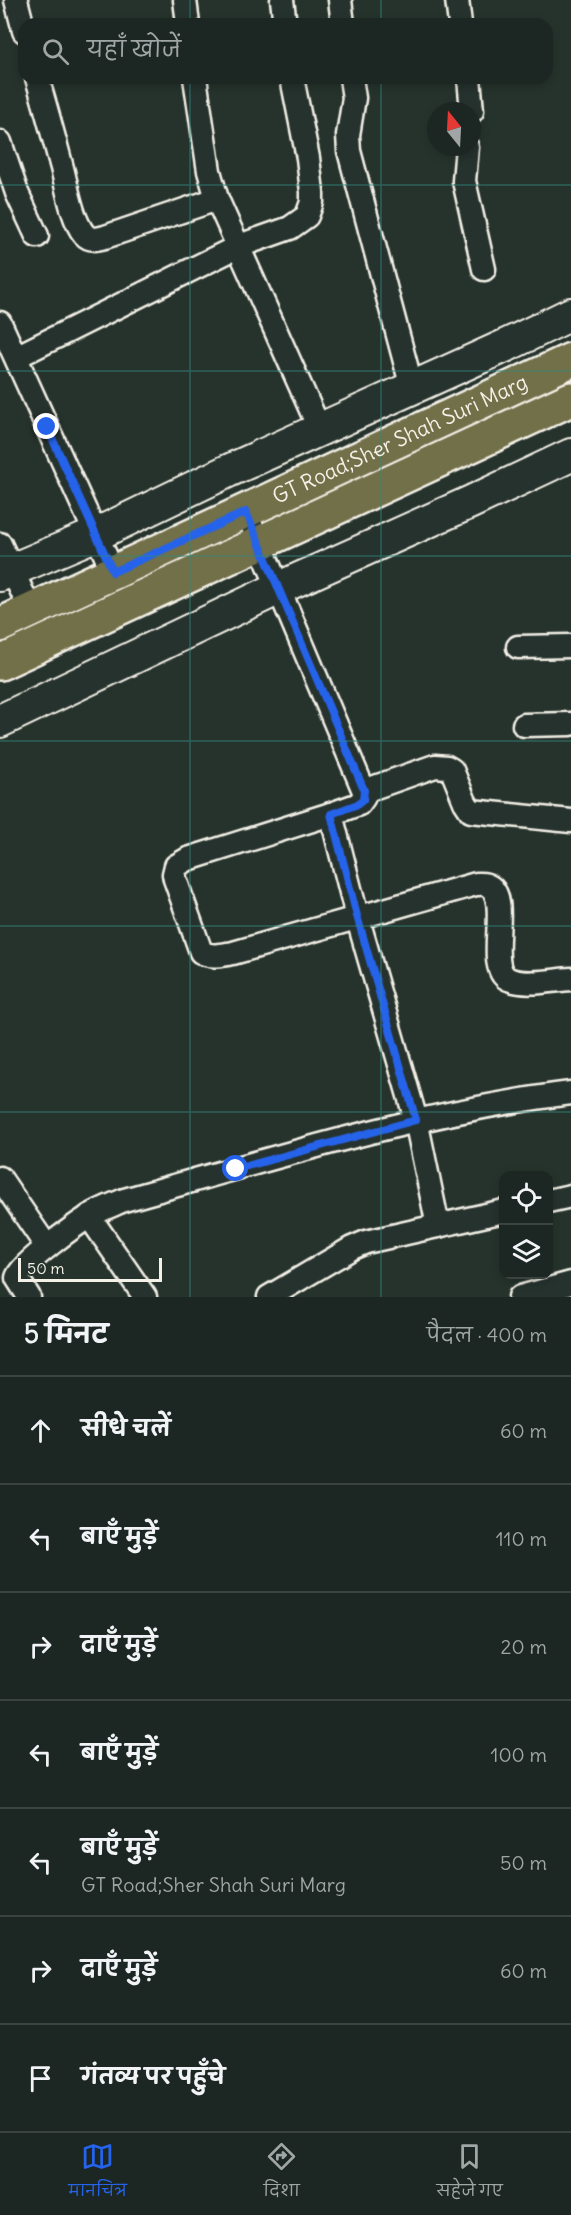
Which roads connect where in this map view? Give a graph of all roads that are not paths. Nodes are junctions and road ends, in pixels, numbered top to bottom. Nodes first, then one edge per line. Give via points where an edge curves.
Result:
1 (16, 0) edge
2 (185, 0) edge
3 (282, 0) edge
4 (340, 0) edge
5 (457, 0) edge
6 (21, 18) edge
7 (187, 18) edge
8 (284, 18) edge
9 (342, 18) edge
10 (459, 18) edge
11 (39, 84) edge
12 (196, 84) edge
13 (293, 84) edge
14 (352, 84) edge
15 (470, 84) edge
16 (471, 102) edge
17 (0, 142) edge
18 (465, 156) edge
19 (8, 197) edge
20 (217, 199) junction
21 (37, 236) dead end
22 (239, 246) junction
23 (484, 269) dead end
24 (571, 314) edge
25 (0, 323) edge
26 (16, 357) junction
27 (571, 360) edge
28 (412, 388) junction
29 (571, 399) edge
30 (320, 430) junction
31 (571, 455) edge
32 (246, 512) junction
33 (97, 534) junction
34 (260, 543) junction
35 (4, 563) edge
36 (113, 572) junction
37 (279, 588) junction
38 (31, 610) junction
39 (0, 625) edge
40 (571, 646) edge
41 (518, 647) dead end
42 (0, 663) edge
43 (0, 722) edge
44 (524, 724) dead end
45 (571, 724) edge
46 (364, 790) junction
47 (331, 814) junction
48 (571, 821) edge
49 (357, 916) junction
50 (571, 979) edge
51 (571, 1093) edge
52 (416, 1120) junction
53 (2, 1185) edge
54 (571, 1196) edge
55 (553, 1200) edge
56 (499, 1212) edge
57 (90, 1216) junction
58 (438, 1226) junction
59 (47, 1246) junction
60 (571, 1283) edge
61 (28, 1297) edge
62 (145, 1297) edge
63 (269, 1297) edge
64 (520, 1297) edge

1 - 6 street
2 - 7 street
3 - 8 street
4 - 9 street
5 - 10 street
11 - 20 street via 69,197 78,224 89,238 105,237
12 - 20 street
13 - 22 street via 312,202 307,216 298,223
14 - 28 street via 349,152
15 - 16 street
17 - 19 street
18 - 23 street via 464,181
19 - 21 street
20 - 22 street
22 - 26 street
22 - 30 street
24 - 28 main road
25 - 26 street
26 - 33 street
27 - 32 main road, GT Road;Sher Shah Suri Marg
28 - 30 main road
29 - 34 main road, GT Road;Sher Shah Suri Marg
30 - 33 main road
31 - 37 main road
32 - 34 street
32 - 36 main road, GT Road;Sher Shah Suri Marg
33 - 35 main road
33 - 36 street
34 - 37 street
34 - 42 main road, GT Road;Sher Shah Suri Marg
35 - 38 street
36 - 38 main road, GT Road;Sher Shah Suri Marg
37 - 43 main road
37 - 46 street
38 - 39 main road, GT Road;Sher Shah Suri Marg
40 - 41 street
44 - 45 street
46 - 47 street via 363,800 358,804
46 - 48 street via 435,766 447,766 471,811
47 - 49 street
47 - 49 street via 188,859 176,866 174,874 201,952 208,956 233,953
49 - 50 street via 486,884 496,895 498,958 506,977 525,981
49 - 52 street
51 - 52 street
52 - 57 street via 124,1200
52 - 58 street
53 - 59 street
54 - 55 street
56 - 58 street
57 - 59 street
57 - 62 street
58 - 63 street via 382,1237 352,1248
59 - 61 street via 17,1274
60 - 64 street

